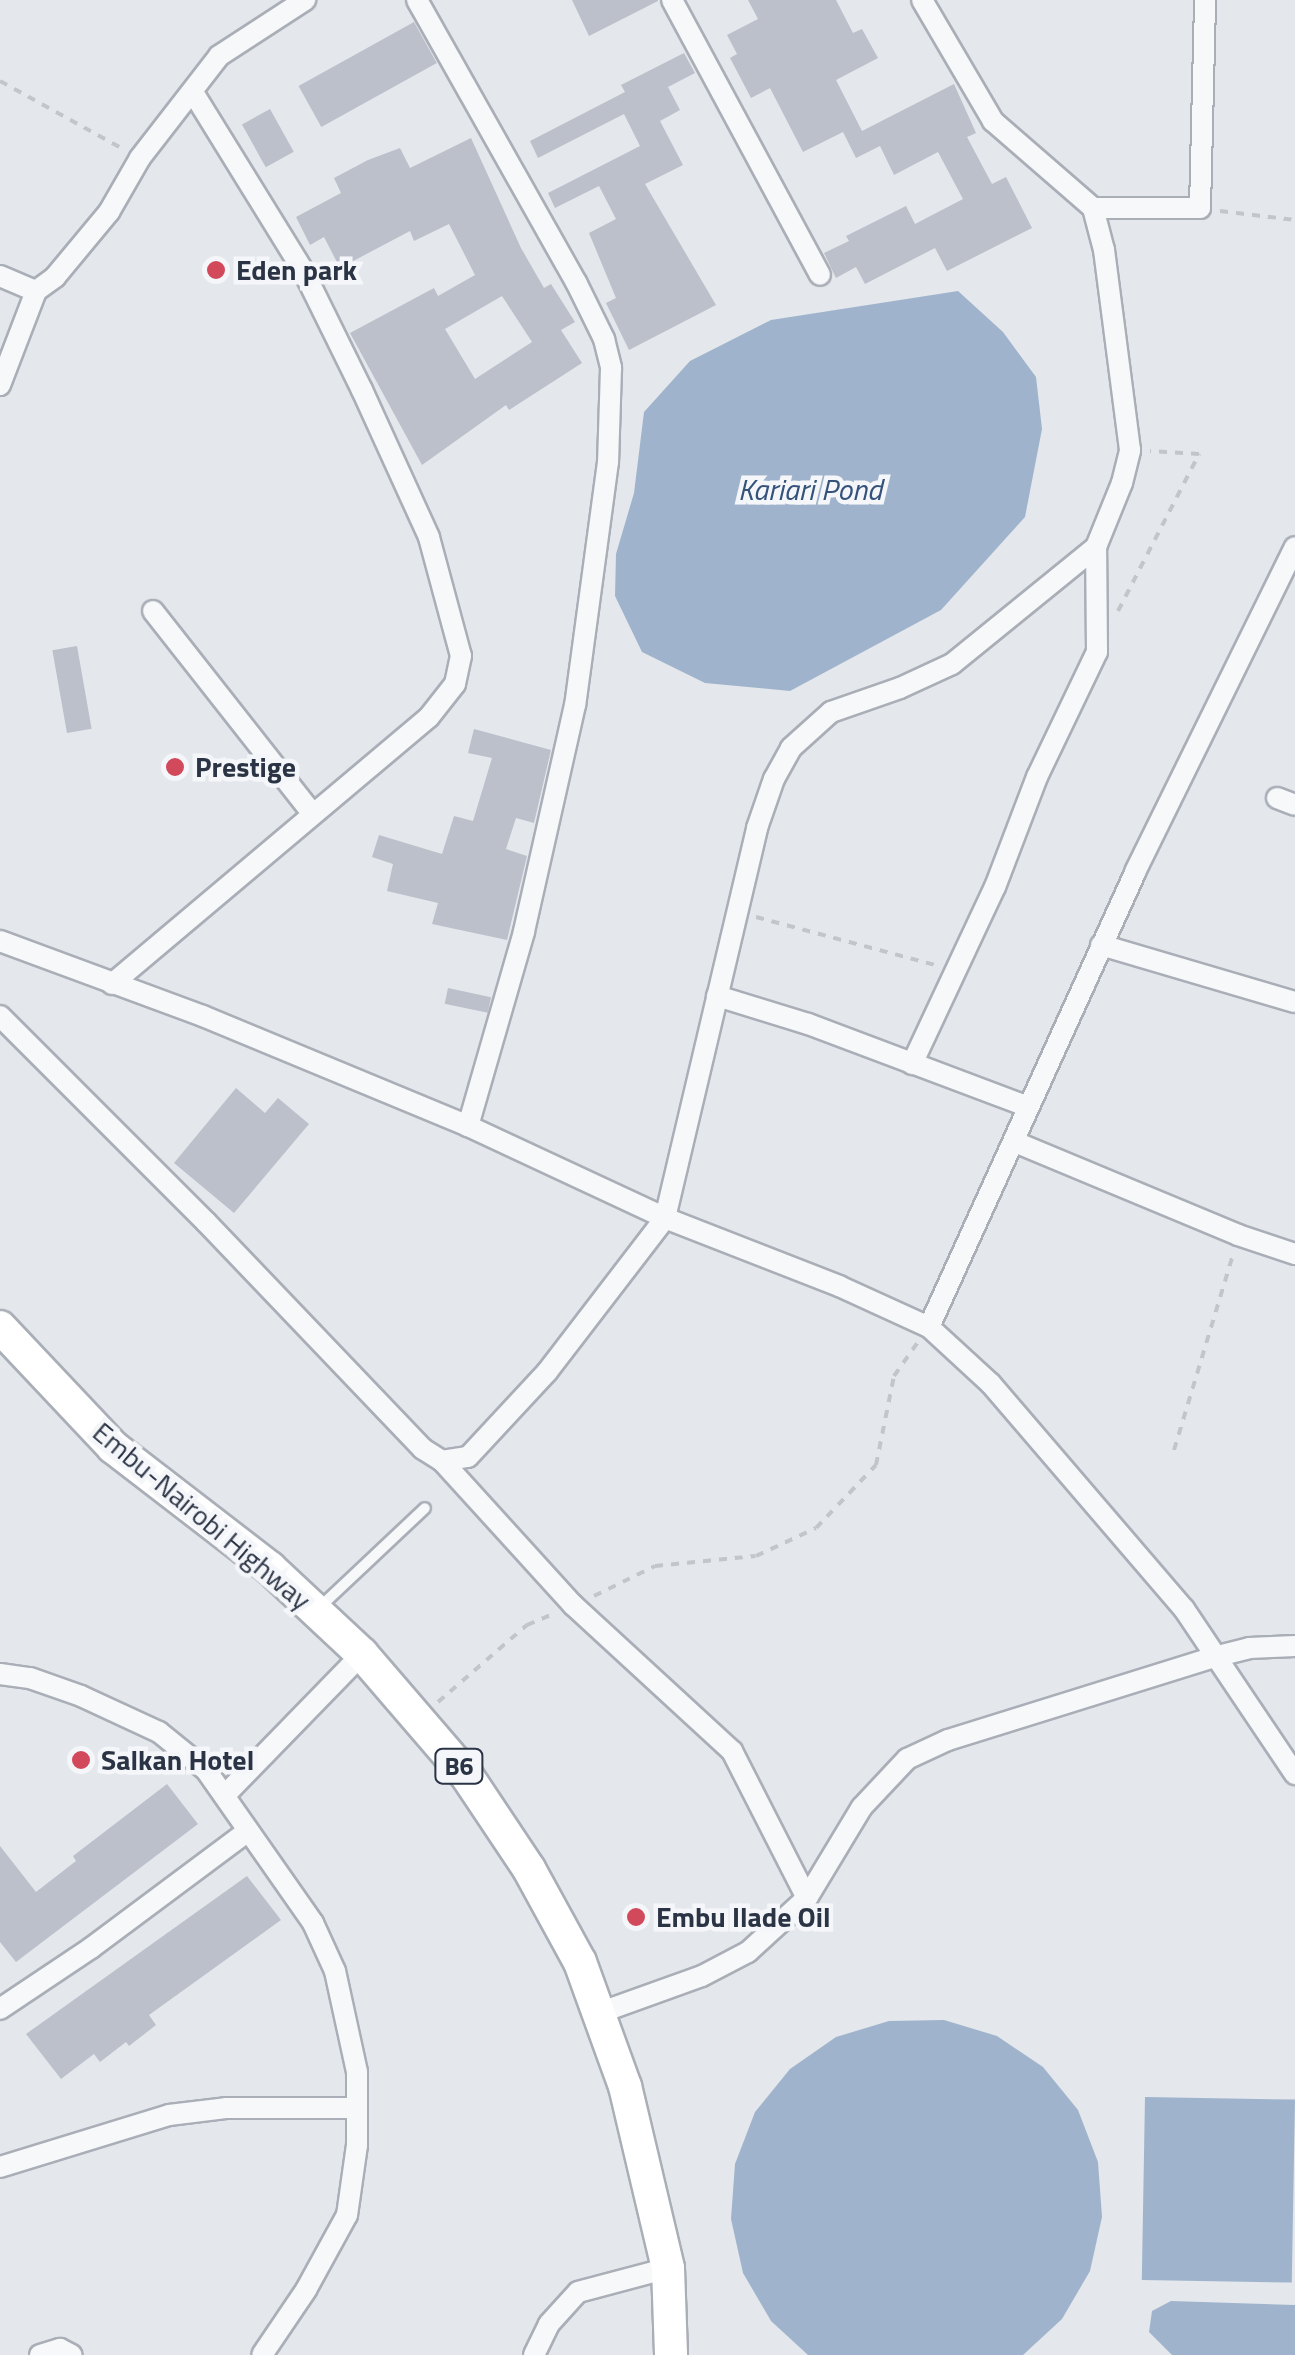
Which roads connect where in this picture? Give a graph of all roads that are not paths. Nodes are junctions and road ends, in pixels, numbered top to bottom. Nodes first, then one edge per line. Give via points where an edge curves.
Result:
1 (305, 0) edge
2 (417, 0) edge
3 (672, 0) edge
4 (922, 0) edge
5 (1205, 0) edge
6 (192, 92) junction
7 (1093, 208) junction
8 (820, 275) dead end
9 (0, 276) edge
10 (36, 292) junction
11 (0, 385) edge
12 (1096, 547) junction
13 (1295, 547) edge
14 (153, 611) dead end
15 (312, 813) junction
16 (0, 941) edge
17 (1102, 945) junction
18 (112, 984) junction
19 (718, 996) junction
20 (1295, 1002) edge
21 (0, 1016) edge
22 (912, 1064) junction
23 (1026, 1106) junction
24 (468, 1126) junction
25 (1015, 1142) junction
26 (665, 1218) junction
27 (1295, 1254) edge
28 (0, 1327) edge
29 (928, 1327) junction
30 (442, 1461) junction
31 (425, 1508) dead end
32 (316, 1611) junction
33 (1295, 1646) edge
34 (362, 1654) junction
35 (1214, 1657) junction
36 (0, 1674) edge
37 (1295, 1774) edge
38 (226, 1794) junction
39 (248, 1831) junction
40 (807, 1898) junction
41 (0, 2008) edge
42 (599, 2013) junction
43 (357, 2108) junction
44 (0, 2168) edge
45 (668, 2268) junction
46 (40, 2355) edge
47 (72, 2355) edge
48 (262, 2355) edge
49 (534, 2355) edge
50 (670, 2355) edge

1 - 6 street via 219,56
2 - 24 street via 576,282 611,368 608,462 574,705 524,932
3 - 8 street
4 - 7 street via 993,121
5 - 7 street via 1200,208
6 - 10 street via 77,255
6 - 15 street via 304,272 362,390 428,537 459,646 455,684 428,718
7 - 12 street via 1130,450
9 - 10 street
10 - 11 street
12 - 19 street via 952,664 831,712 806,730 774,778
12 - 22 street via 1097,652
13 - 17 street
14 - 15 street
15 - 18 street
16 - 18 street
17 - 20 street
17 - 23 street
18 - 24 street
19 - 22 street
19 - 26 street
21 - 30 street via 423,1449
22 - 23 street
23 - 25 street
24 - 26 street
25 - 27 street
25 - 29 street
26 - 29 street
26 - 30 street via 524,1397 468,1457
28 - 32 main road, Embu-Nairobi Highway / B6 via 112,1447
29 - 35 street via 991,1384 1132,1545
30 - 40 street via 574,1605 732,1751
31 - 32 lane
32 - 34 main road, Embu-Nairobi Highway / B6
33 - 35 street
34 - 38 street
34 - 42 main road, Embu-Nairobi Highway / B6 via 467,1776 529,1869 580,1962
35 - 37 street
35 - 40 street via 907,1758 862,1807
36 - 38 street via 81,1696 159,1732
38 - 39 street
39 - 41 street
39 - 43 street via 312,1923 336,1972 351,2031
40 - 42 street via 748,1952
42 - 45 main road, Embu-Nairobi Highway / B6 via 625,2086
43 - 44 street via 169,2115
43 - 48 street via 347,2215
45 - 49 street via 578,2292 549,2324
45 - 50 main road, Embu-Nairobi Highway / B6
46 - 47 street via 60,2348

